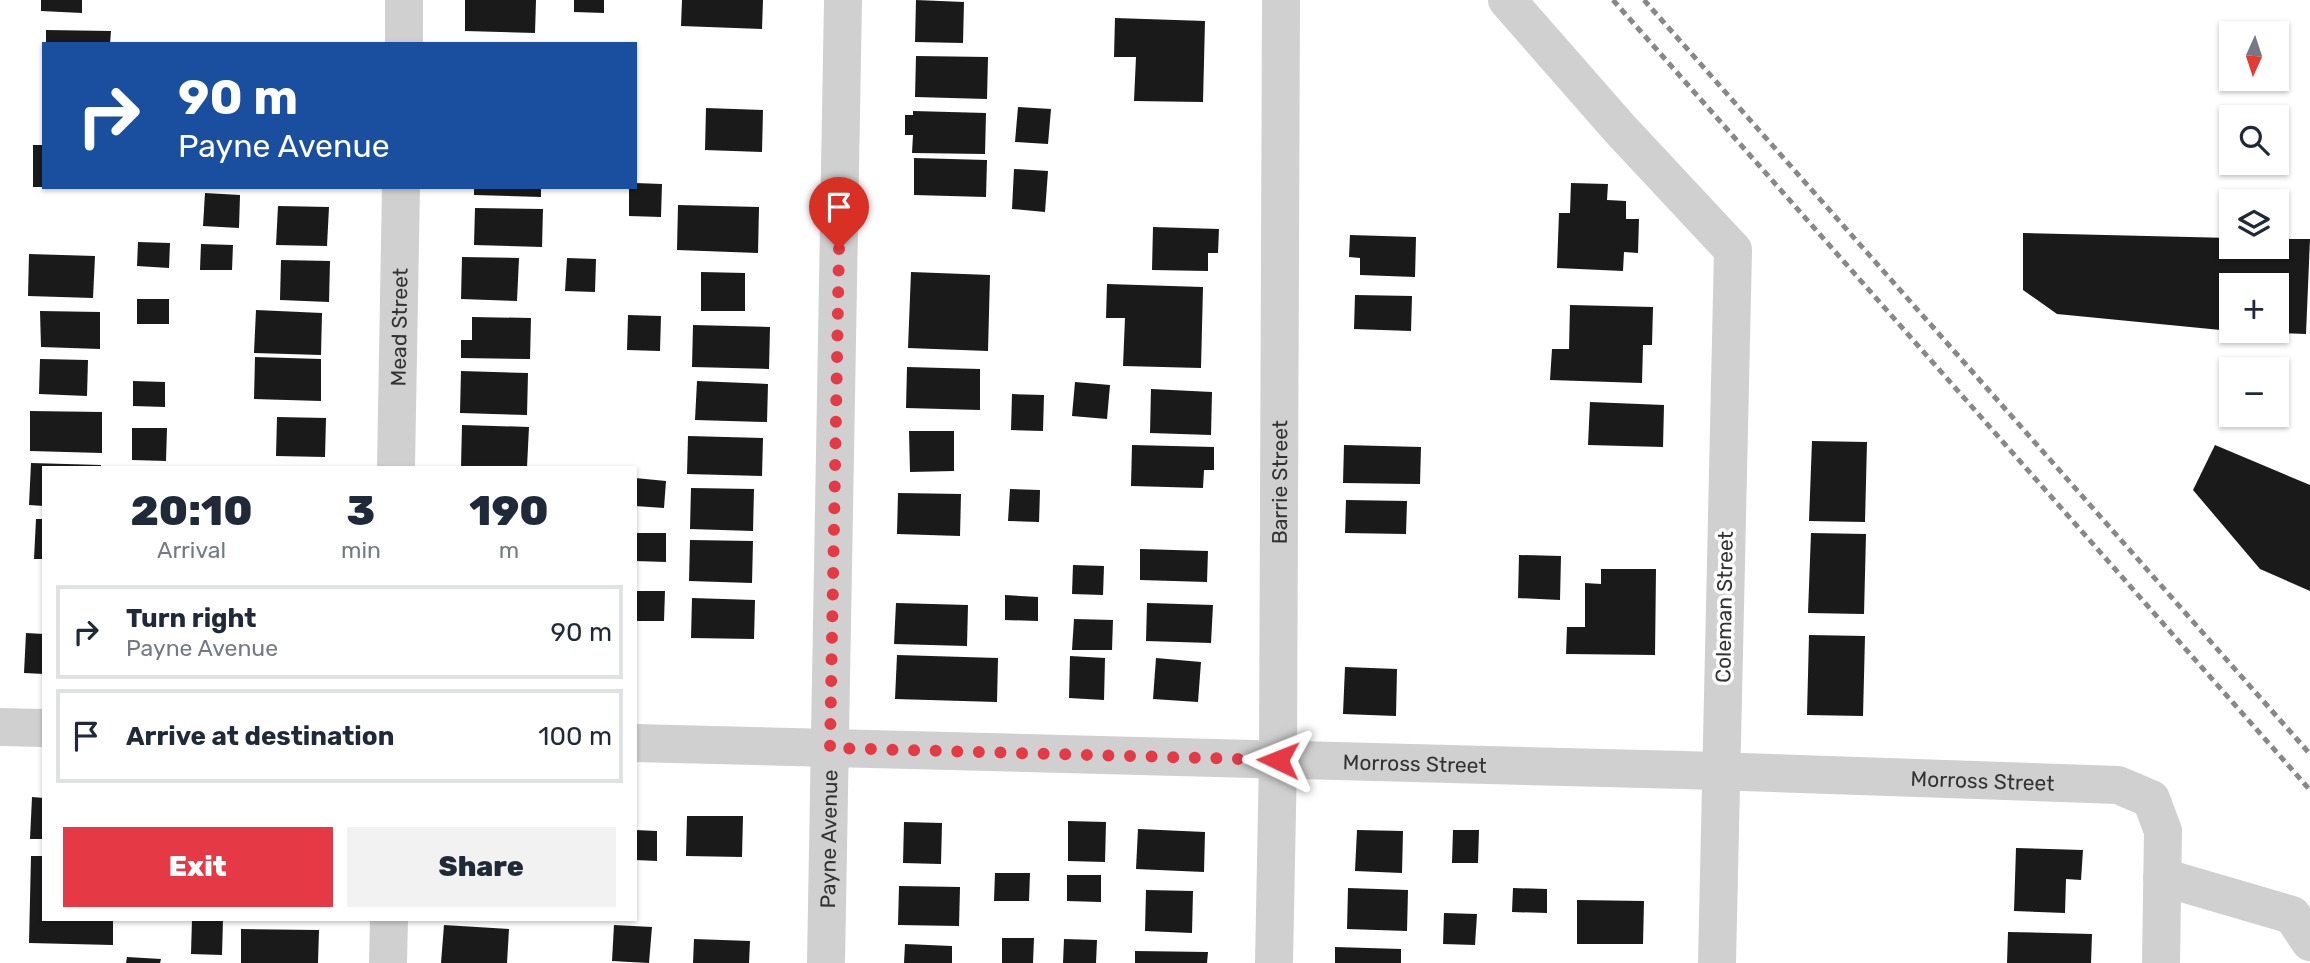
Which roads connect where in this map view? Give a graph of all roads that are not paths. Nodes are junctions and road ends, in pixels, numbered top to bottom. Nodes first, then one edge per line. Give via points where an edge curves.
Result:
1 (404, 0) edge
2 (843, 0) edge
3 (1281, 0) edge
4 (1507, 0) edge
5 (404, 42) edge
6 (401, 189) edge
7 (397, 466) edge
8 (0, 727) edge
9 (42, 728) edge
10 (637, 743) edge
11 (830, 748) junction
12 (1278, 760) junction
13 (1720, 773) junction
14 (2162, 877) junction
15 (389, 921) edge
16 (2310, 942) edge
17 (388, 963) edge
18 (826, 963) edge
19 (1274, 963) edge
20 (1717, 963) edge
21 (2161, 963) edge

1 - 5 street
2 - 11 street, Payne Avenue
3 - 12 street, Barrie Street
4 - 13 street, Coleman Street via 1733,250
6 - 7 street, Mead Street
8 - 9 street
10 - 11 street, Morross Street
11 - 12 street, Morross Street
11 - 18 street, Payne Avenue
12 - 13 street, Morross Street
12 - 19 street, Barrie Street
13 - 14 street, Morross Street via 2118,785 2151,799 2163,831
13 - 20 street, Coleman Street
14 - 16 street via 2292,915
14 - 21 street
15 - 17 street

